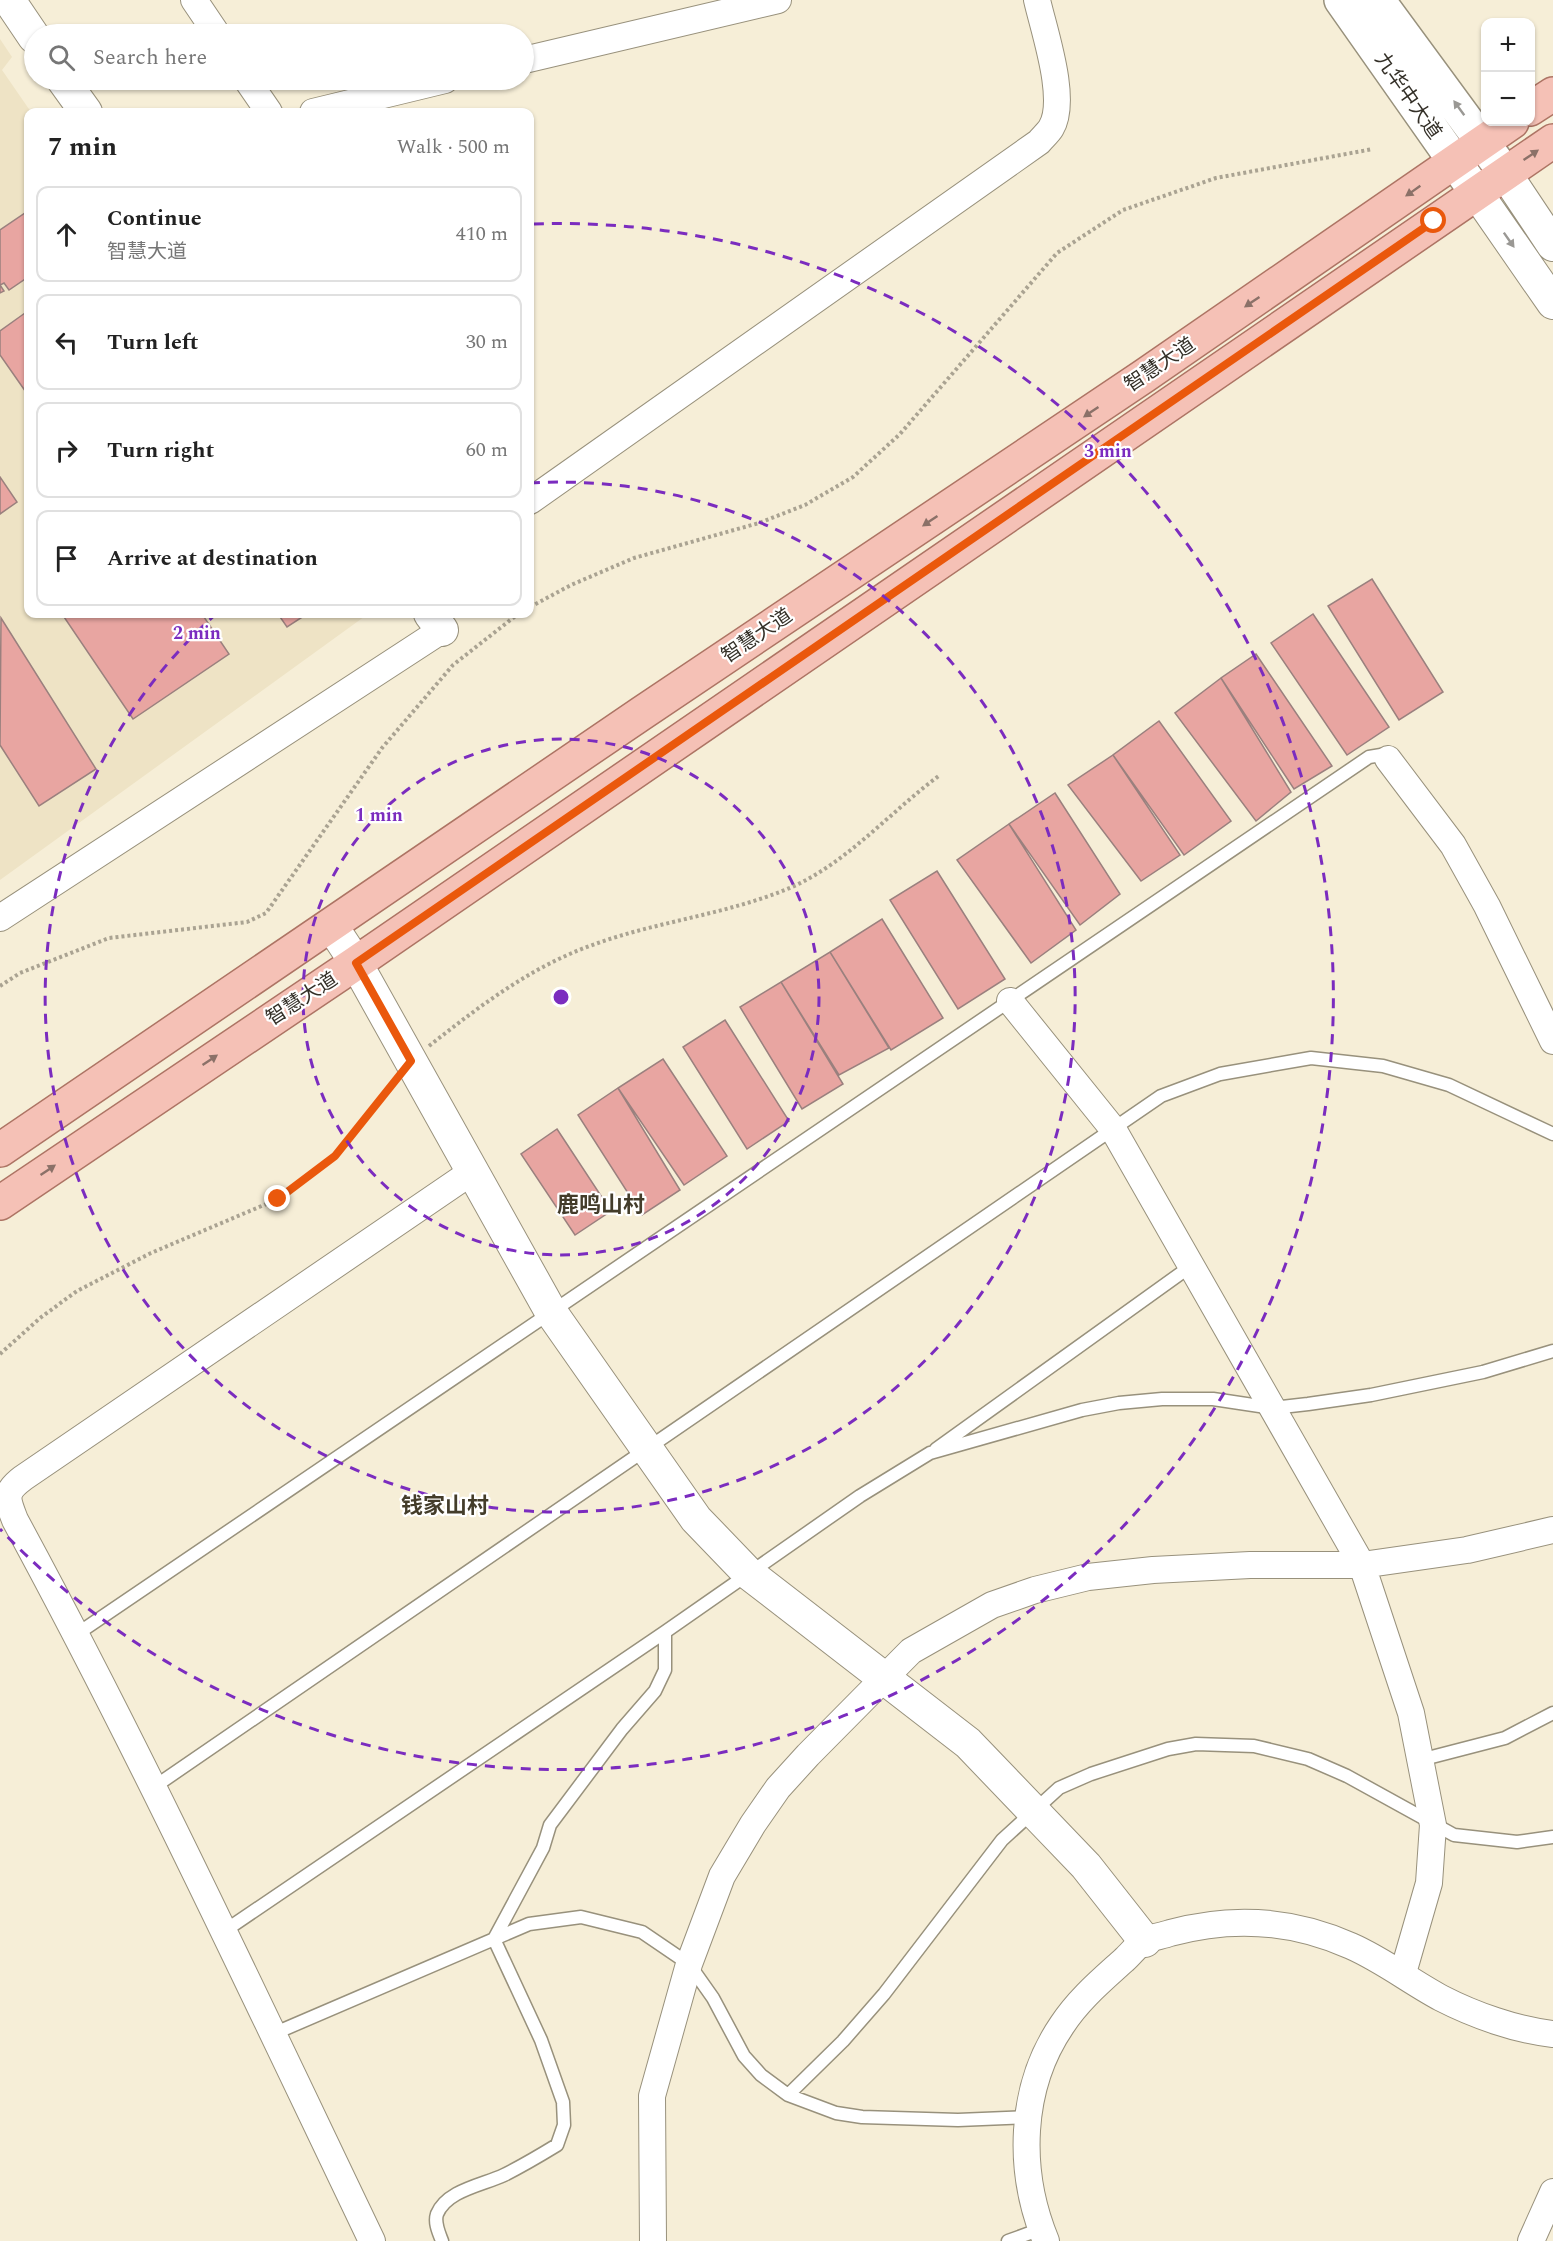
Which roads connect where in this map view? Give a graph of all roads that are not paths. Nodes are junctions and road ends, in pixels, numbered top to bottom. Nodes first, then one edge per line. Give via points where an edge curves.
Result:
1 (9, 0) edge
2 (194, 0) edge
3 (778, 0) edge
4 (1037, 0) edge
5 (1341, 0) edge
6 (1378, 0) edge
7 (25, 24) edge
8 (210, 24) edge
9 (534, 58) edge
10 (70, 90) edge
11 (254, 90) edge
12 (404, 90) edge
13 (1553, 94) edge
14 (1535, 106) edge
15 (83, 108) edge
16 (266, 108) edge
17 (330, 108) edge
18 (1506, 126) edge
19 (1483, 141) junction
20 (1553, 141) edge
21 (1454, 162) junction
22 (1504, 173) junction
23 (1476, 192) junction
24 (1553, 245) edge
25 (1553, 303) edge
26 (534, 498) edge
27 (436, 622) edge
28 (1388, 759) joint
29 (0, 918) edge
30 (331, 925) junction
31 (356, 963) junction
32 (1010, 1001) junction
33 (1551, 1030) edge
34 (1113, 1129) junction
35 (1553, 1134) edge
36 (0, 1150) edge
37 (473, 1171) junction
38 (0, 1203) edge
39 (1191, 1266) junction
40 (551, 1312) junction
41 (1553, 1351) edge
42 (1273, 1408) junction
43 (648, 1449) junction
44 (930, 1453) junction
45 (1553, 1530) edge
46 (1362, 1565) junction
47 (748, 1573) junction
48 (665, 1632) junction
49 (76, 1634) junction
50 (884, 1679) junction
51 (1553, 1713) edge
52 (1420, 1760) junction
53 (154, 1787) junction
54 (1034, 1810) junction
55 (1433, 1825) junction
56 (1553, 1837) edge
57 (223, 1932) junction
58 (494, 1939) junction
59 (1144, 1941) junction
60 (689, 1964) junction
61 (1403, 1973) junction
62 (273, 2034) junction
63 (1553, 2034) edge
64 (788, 2095) junction
65 (1028, 2117) junction
66 (1553, 2192) edge
67 (1044, 2235) edge
68 (372, 2241) edge
69 (442, 2241) edge
70 (653, 2241) edge
71 (1008, 2241) edge
72 (1531, 2241) edge

1 - 7 street
2 - 8 street
3 - 9 street
4 - 26 street via 1057,92 1057,112 1051,128 1039,142
5 - 21 main road, 九华中大道
19 -> 6 main road, 九华中大道
10 - 15 street
11 - 16 street
12 - 17 street
13 - 14 main road
18 - 19 main road, 智慧大道
19 - 21 main road, 智慧大道
19 - 22 main road, 九华中大道
22 -> 20 main road, 智慧大道
21 - 23 main road, 九华中大道
21 -> 30 main road, 智慧大道
22 - 23 main road, 智慧大道
22 - 24 street
23 -> 25 street
23 - 31 main road, 智慧大道
27 - 29 street
28 - 32 lane via 1381,755 1369,757
28 - 33 street via 1453,845
30 - 31 street
30 - 36 main road, 智慧大道
31 - 37 street
38 -> 31 main road, 智慧大道
32 - 34 street
32 - 40 lane
34 - 35 lane via 1161,1096 1220,1074 1311,1058 1383,1066 1449,1084
34 - 39 street
34 - 43 lane
37 - 40 street
37 - 49 street via 10,1487 7,1500 15,1520
39 - 42 street
39 - 44 lane
40 - 43 street
40 - 49 lane
41 - 42 lane via 1483,1372 1404,1389
42 - 44 lane via 1213,1399 1119,1403
42 - 46 street
43 - 47 street via 696,1519
43 - 53 lane
44 - 47 lane
45 - 46 street via 1467,1550
46 - 50 street via 1250,1565 1088,1577 992,1605 911,1651
46 - 52 street via 1411,1713
47 - 48 lane
47 - 50 street
48 - 57 lane
48 - 58 lane via 665,1670 655,1691 550,1825 543,1848
49 - 53 street
50 - 54 street via 968,1743
50 - 60 street via 778,1788 753,1824 722,1876
51 - 52 lane via 1505,1738
52 - 55 street
53 - 57 street
54 - 55 lane via 1059,1788 1168,1749 1196,1744 1254,1746 1308,1759 1382,1794
54 - 59 street via 1086,1866
54 - 64 lane via 1002,1840 884,1994
55 - 56 lane via 1454,1835 1494,1840 1517,1842
55 - 61 street via 1429,1883
57 - 62 street
58 - 60 lane via 529,1924 580,1917 642,1932
58 - 62 lane
58 - 69 lane via 541,2040 563,2102 564,2125 557,2145 444,2204 436,2216
59 - 61 street via 1180,1931 1255,1921 1293,1927 1350,1945
59 - 65 street via 1074,2007 1055,2035 1036,2074
60 - 64 lane via 713,1998 744,2056 761,2076
60 - 70 street via 652,2096
61 - 63 street via 1442,1998 1479,2014
62 - 68 street
64 - 65 lane via 836,2113 862,2117
65 - 67 street via 1025,2142 1029,2175
66 - 72 street
67 - 71 lane

